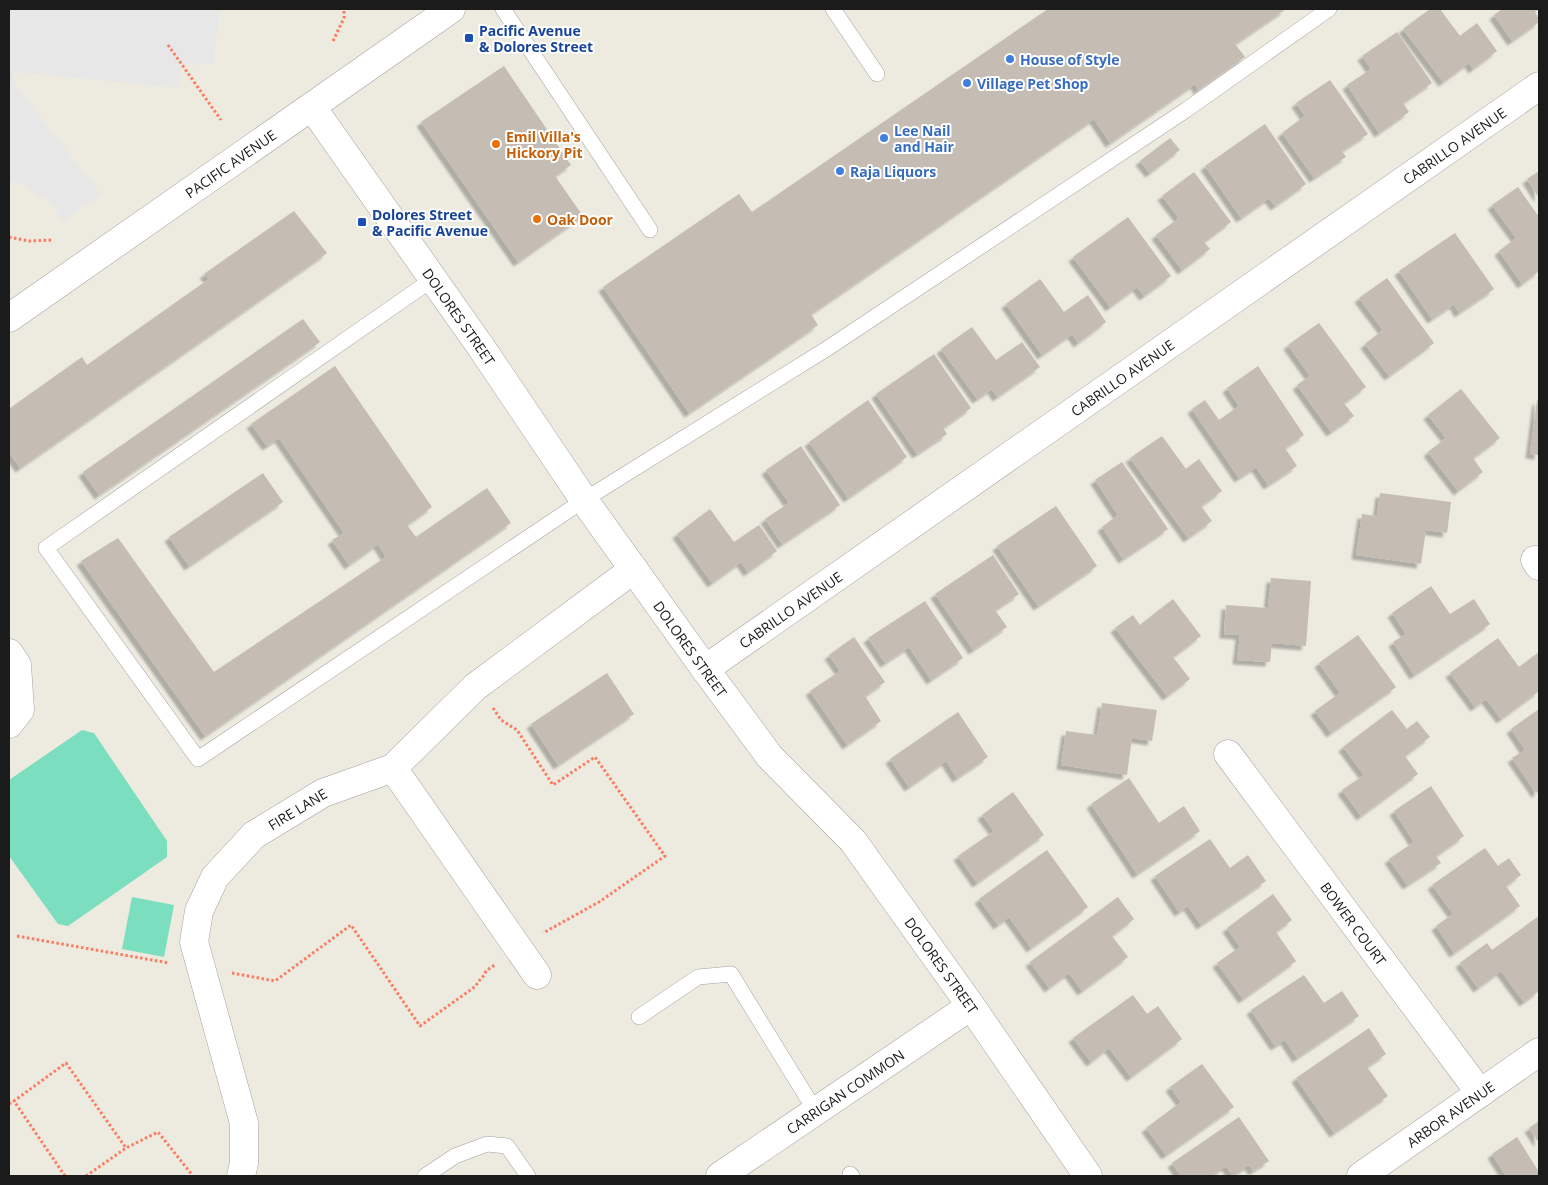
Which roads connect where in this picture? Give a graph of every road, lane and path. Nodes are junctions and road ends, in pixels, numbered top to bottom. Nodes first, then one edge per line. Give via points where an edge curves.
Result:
1 (344, 9) edge
2 (451, 9) edge
3 (503, 9) edge
4 (833, 9) edge
5 (1330, 9) edge
6 (333, 41) dead end
7 (168, 45) dead end
8 (877, 74) dead end
9 (1539, 86) edge
10 (312, 107) junction
11 (221, 120) dead end
12 (650, 230) dead end
13 (9, 238) edge
14 (52, 240) dead end
15 (433, 279) junction
16 (9, 318) edge
17 (584, 500) junction
18 (634, 569) junction
19 (9, 654) edge
20 (705, 669) junction
21 (475, 687) junction
22 (9, 724) edge
23 (1228, 754) dead end
24 (393, 768) junction
25 (17, 936) dead end
26 (518, 948) junction
27 (201, 968) junction
28 (537, 975) dead end
29 (971, 1006) junction
30 (639, 1017) dead end
31 (1539, 1052) edge
32 (1480, 1093) junction
33 (14, 1101) junction
34 (9, 1104) edge
35 (816, 1112) junction
36 (126, 1148) junction
37 (65, 1176) edge
38 (86, 1176) edge
39 (193, 1176) edge
40 (241, 1176) edge
41 (425, 1176) edge
42 (528, 1176) edge
43 (720, 1176) edge
44 (1088, 1176) edge
45 (1361, 1176) edge

1 - 6 path via 344,18
2 - 10 street, PACIFIC AVENUE
3 - 12 lane
4 - 8 lane
5 - 17 lane via 1186,110 828,348
7 - 11 path
9 - 20 street, CABRILLO AVENUE
10 - 15 street, DOLORES STREET
10 - 16 street, PACIFIC AVENUE
13 - 14 path
15 - 17 street, DOLORES STREET
15 - 17 lane via 46,548 198,759
17 - 18 street, DOLORES STREET
18 - 20 street, DOLORES STREET
18 - 21 street, FIRE LANE
19 - 22 street via 17,665 20,710
20 - 29 street, DOLORES STREET via 770,757 853,841
21 - 24 street, FIRE LANE
21 - 26 path via 501,720 517,730 553,785 595,757 665,856 599,902
23 - 32 street, BOWER COURT
24 - 26 street
24 - 27 street, FIRE LANE via 323,794 254,835 215,877 199,911 194,942
25 - 27 path
26 - 27 path via 486,971 476,986 420,1026 351,925 275,981
26 - 28 street
27 - 40 street, FIRE LANE via 244,1123
29 - 35 street, CARRIGAN COMMON
29 - 44 street, DOLORES STREET
30 - 35 lane via 698,977 731,974
31 - 32 street, ARBOR AVENUE
32 - 45 street, ARBOR AVENUE
33 - 34 path
33 - 36 path via 66,1063
33 - 37 path
35 - 43 street, CARRIGAN COMMON
36 - 38 path
36 - 39 path via 158,1132
41 - 42 lane via 455,1156 487,1144 507,1146

